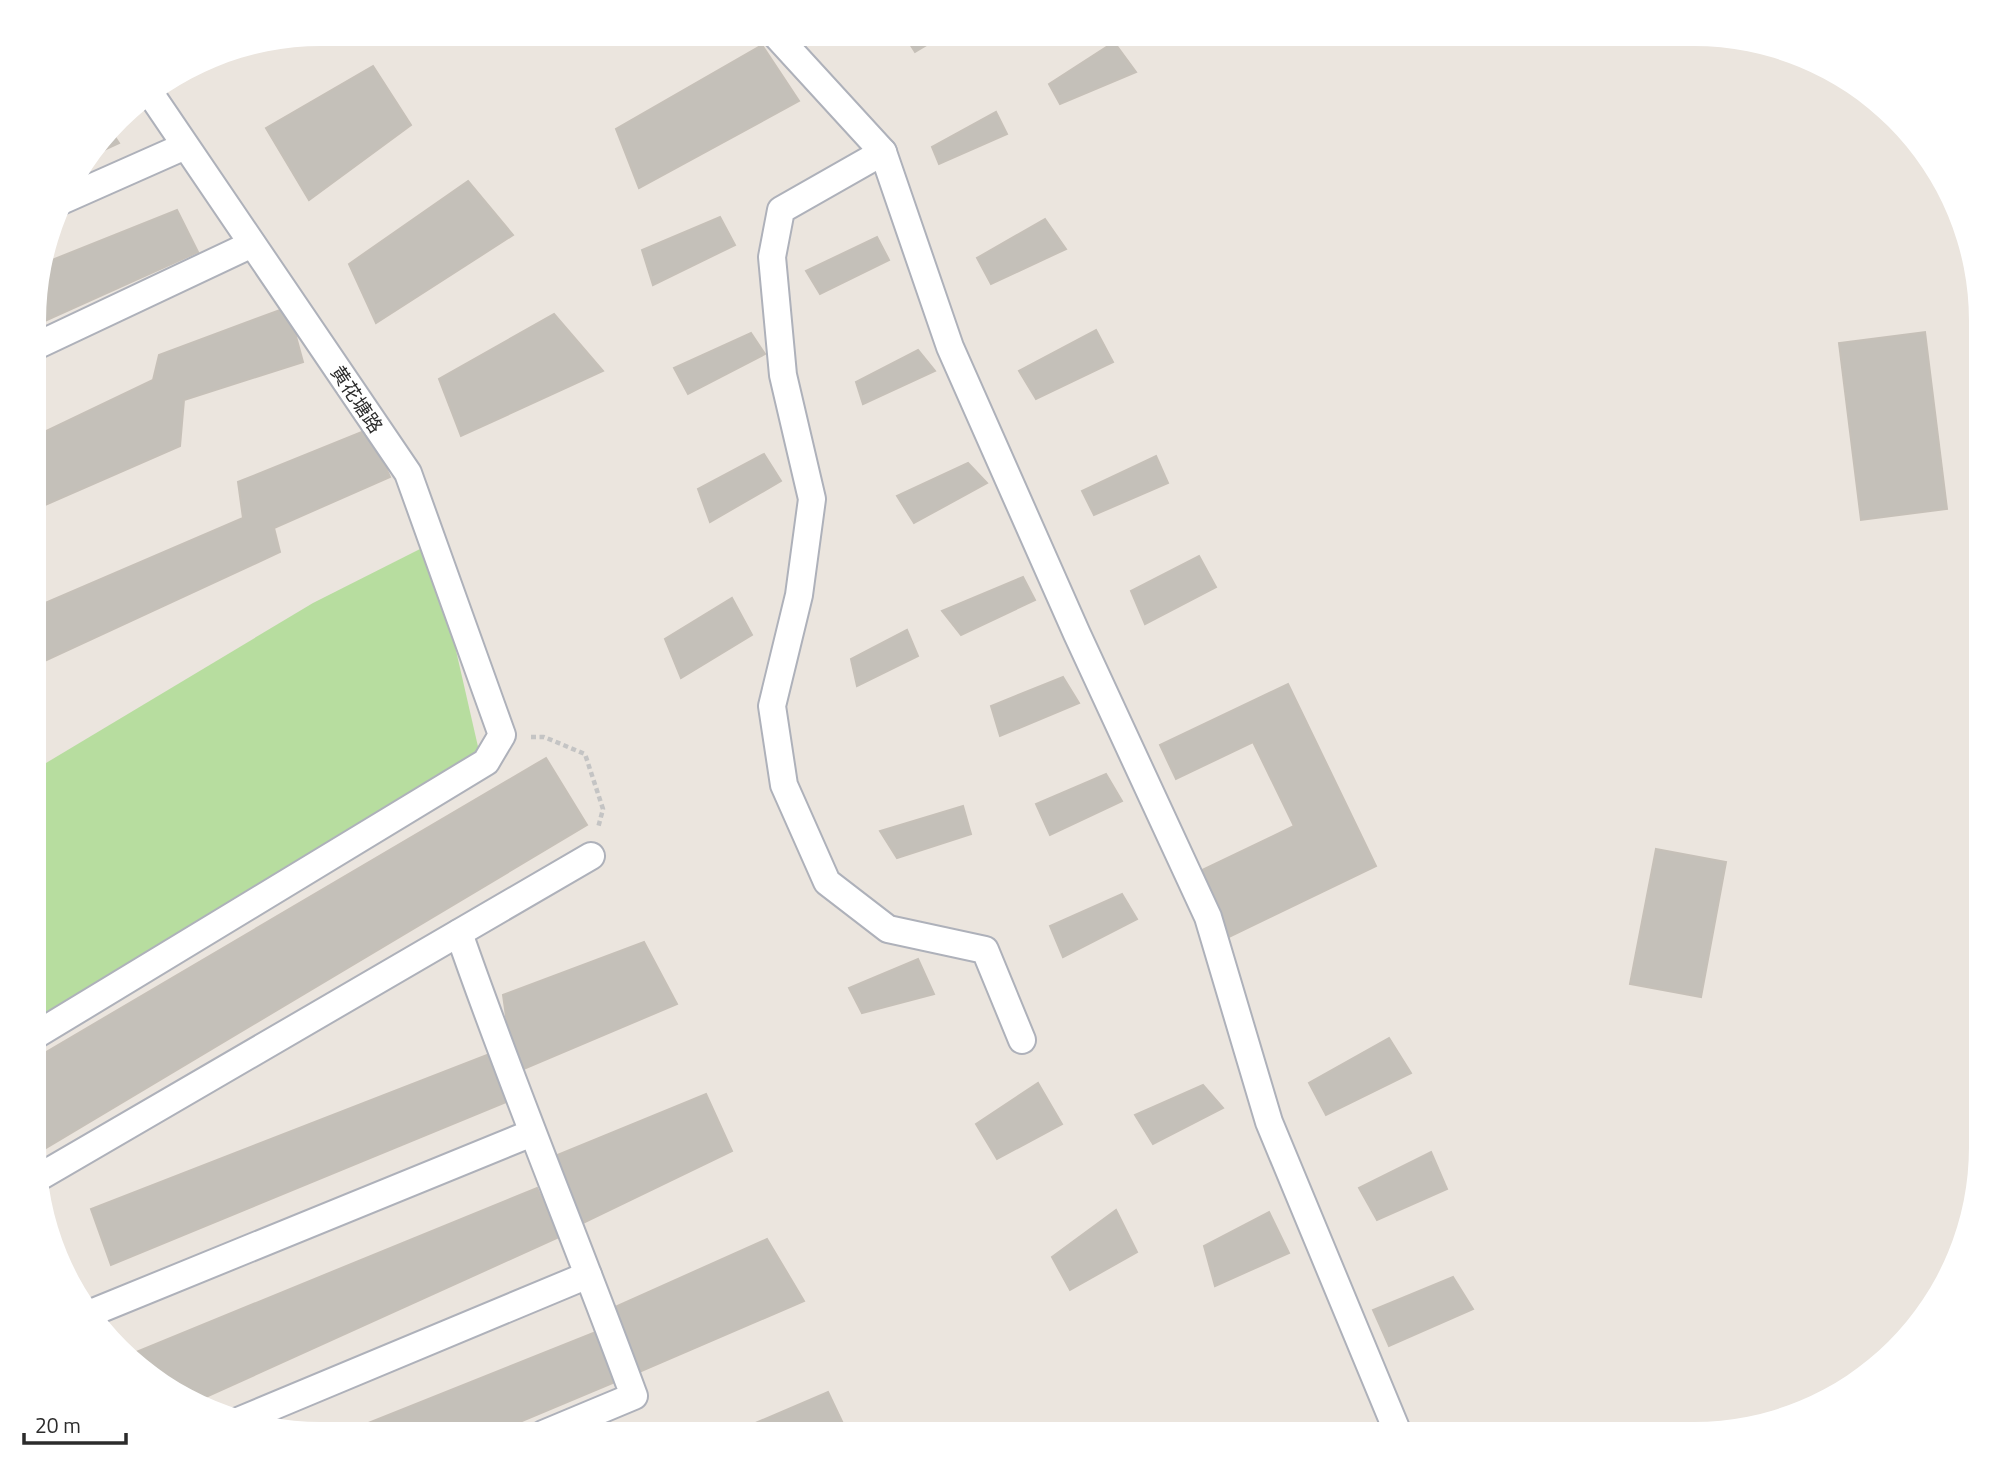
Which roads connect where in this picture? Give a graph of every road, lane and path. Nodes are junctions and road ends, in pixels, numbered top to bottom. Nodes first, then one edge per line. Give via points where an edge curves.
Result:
1 (786, 46) edge
2 (155, 101) edge
3 (185, 146) junction
4 (883, 152) junction
5 (76, 194) edge
6 (252, 244) junction
7 (46, 341) edge
8 (502, 735) junction
9 (591, 856) joint
10 (459, 933) junction
11 (46, 1029) edge
12 (1023, 1040) dead end
13 (532, 1133) junction
14 (47, 1173) edge
15 (588, 1275) junction
16 (99, 1310) edge
17 (255, 1414) edge
18 (572, 1422) edge
19 (1393, 1422) edge

1 - 4 street
2 - 3 street, 黄花塘路
3 - 5 street
3 - 6 street, 黄花塘路
4 - 12 street via 781,210 772,257 783,375 812,499 799,594 772,706 784,785 827,883 888,929 985,950
4 - 19 street via 950,347 1208,916 1269,1122
6 - 7 street
6 - 8 street, 黄花塘路 via 408,473
8 - 9 path via 544,737 585,754 603,809
8 - 11 street via 486,762
9 - 10 street
10 - 13 street
10 - 14 street
13 - 15 street
13 - 16 street
15 - 17 street
15 - 18 street via 634,1396

